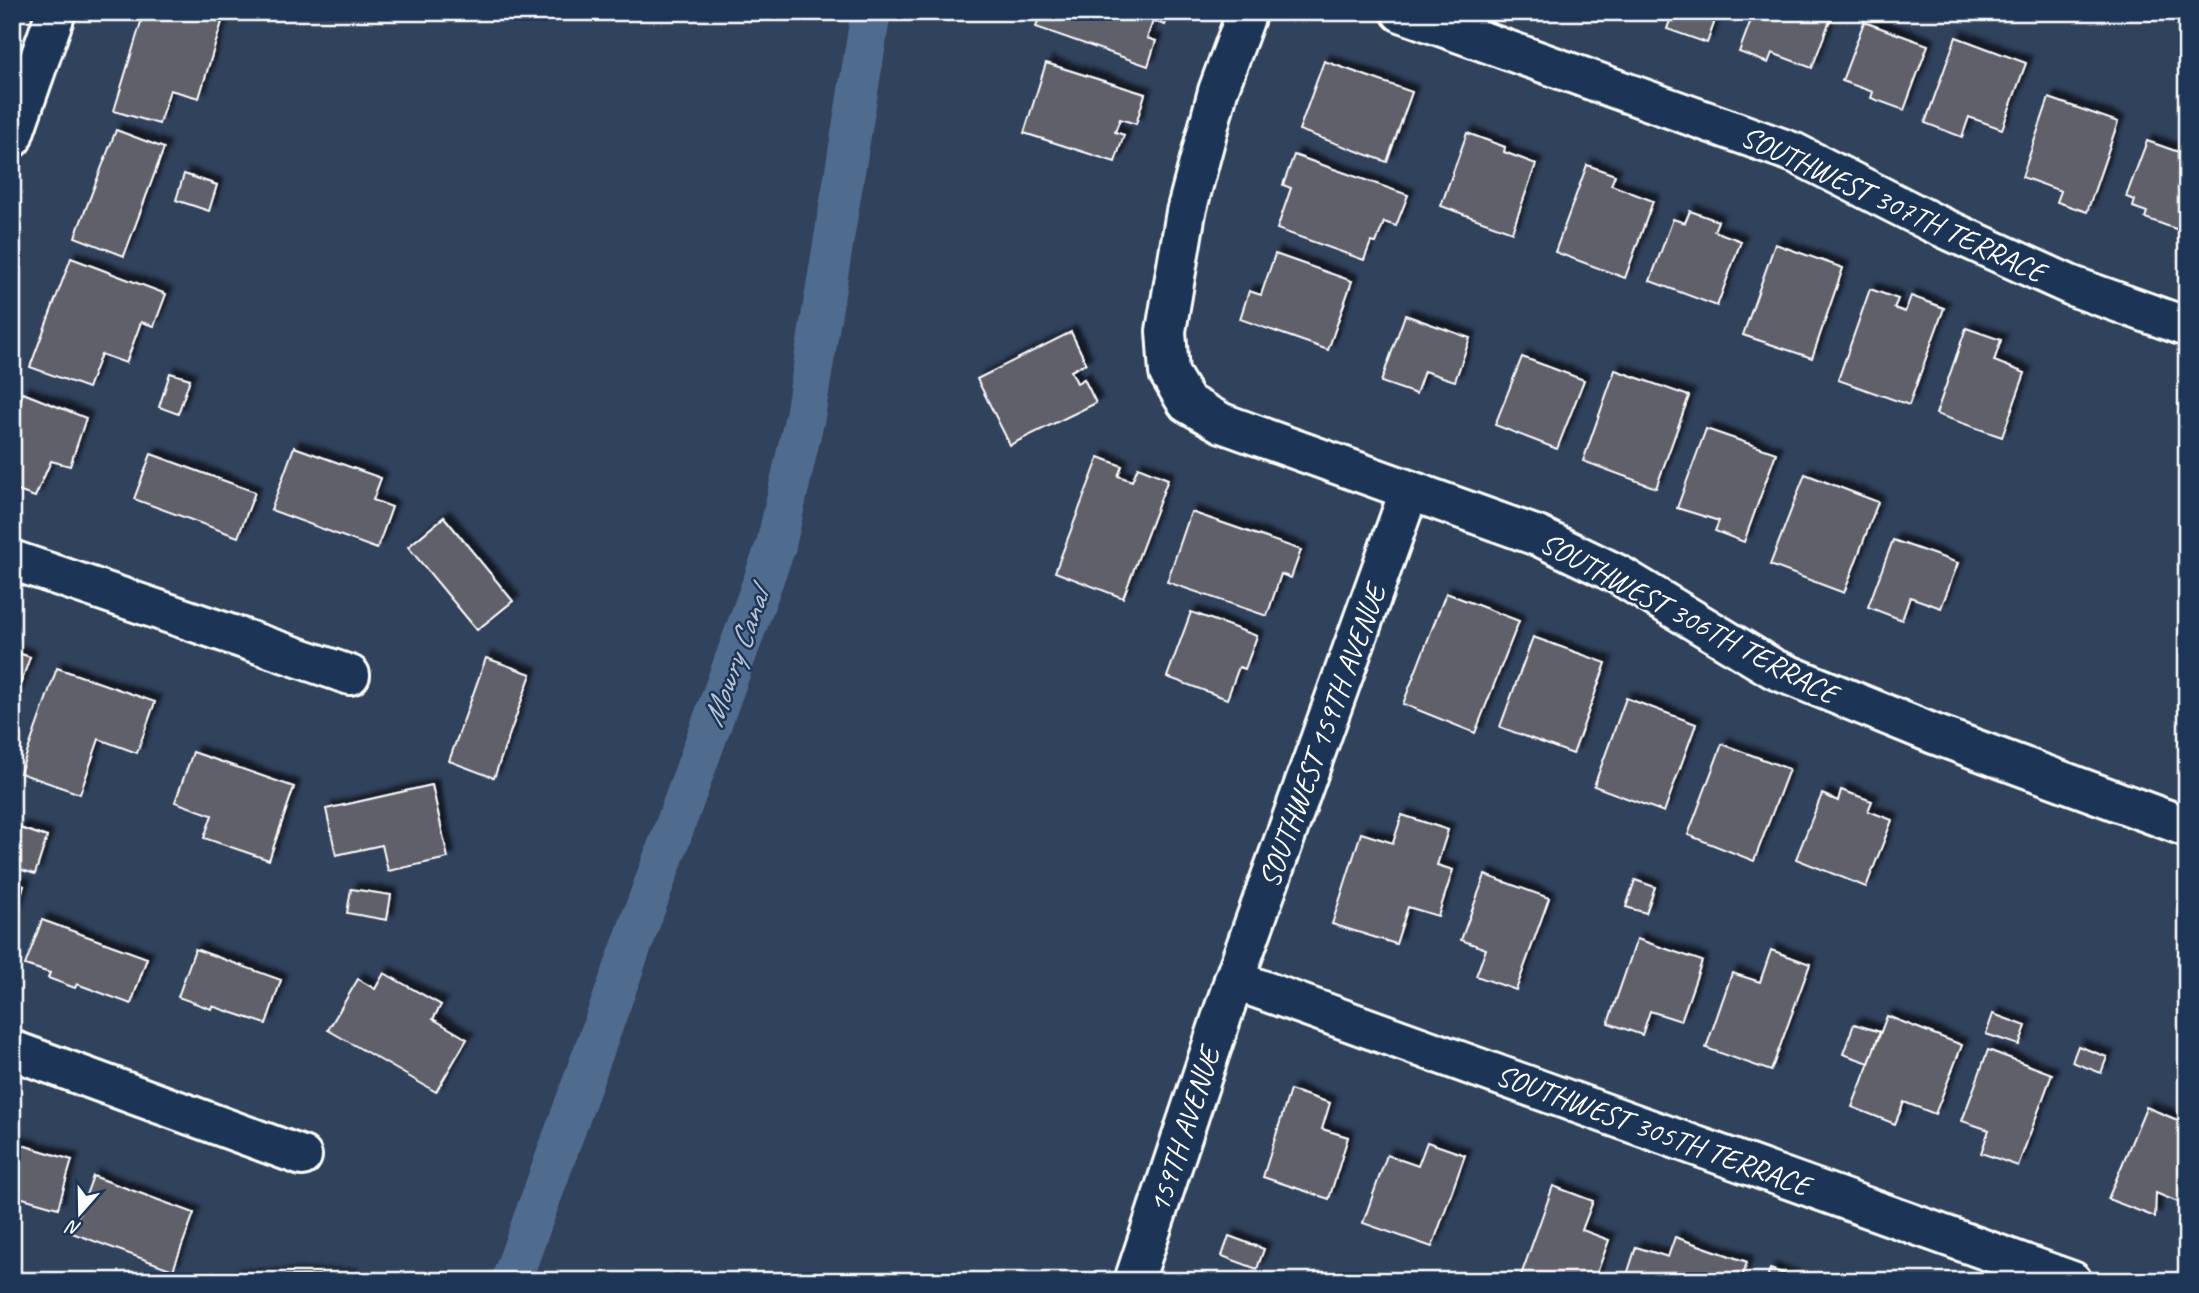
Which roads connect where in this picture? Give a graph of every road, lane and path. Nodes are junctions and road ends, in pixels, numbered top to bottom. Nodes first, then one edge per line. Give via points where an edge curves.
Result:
1 (56, 12) edge
2 (1247, 12) edge
3 (1401, 12) edge
4 (12, 138) edge
5 (2187, 327) edge
6 (1409, 492) junction
7 (12, 559) edge
8 (350, 675) dead end
9 (2187, 827) edge
10 (1234, 980) junction
11 (12, 1050) edge
12 (302, 1156) dead end
13 (1134, 1281) edge
14 (2071, 1281) edge

1 - 4 street
2 - 6 street, SOUTHWEST 306TH TERRACE via 1219,91 1186,212 1166,331 1169,373 1186,403 1222,423
3 - 5 street, SOUTHWEST 307TH TERRACE via 1795,153 2072,286
6 - 9 street, SOUTHWEST 306TH TERRACE via 1540,537 1619,575 1774,669 1811,685
6 - 10 street, SOUTHWEST 159TH AVENUE
7 - 8 street
10 - 13 street, 159TH AVENUE
10 - 14 street, SOUTHWEST 305TH TERRACE
11 - 12 street

